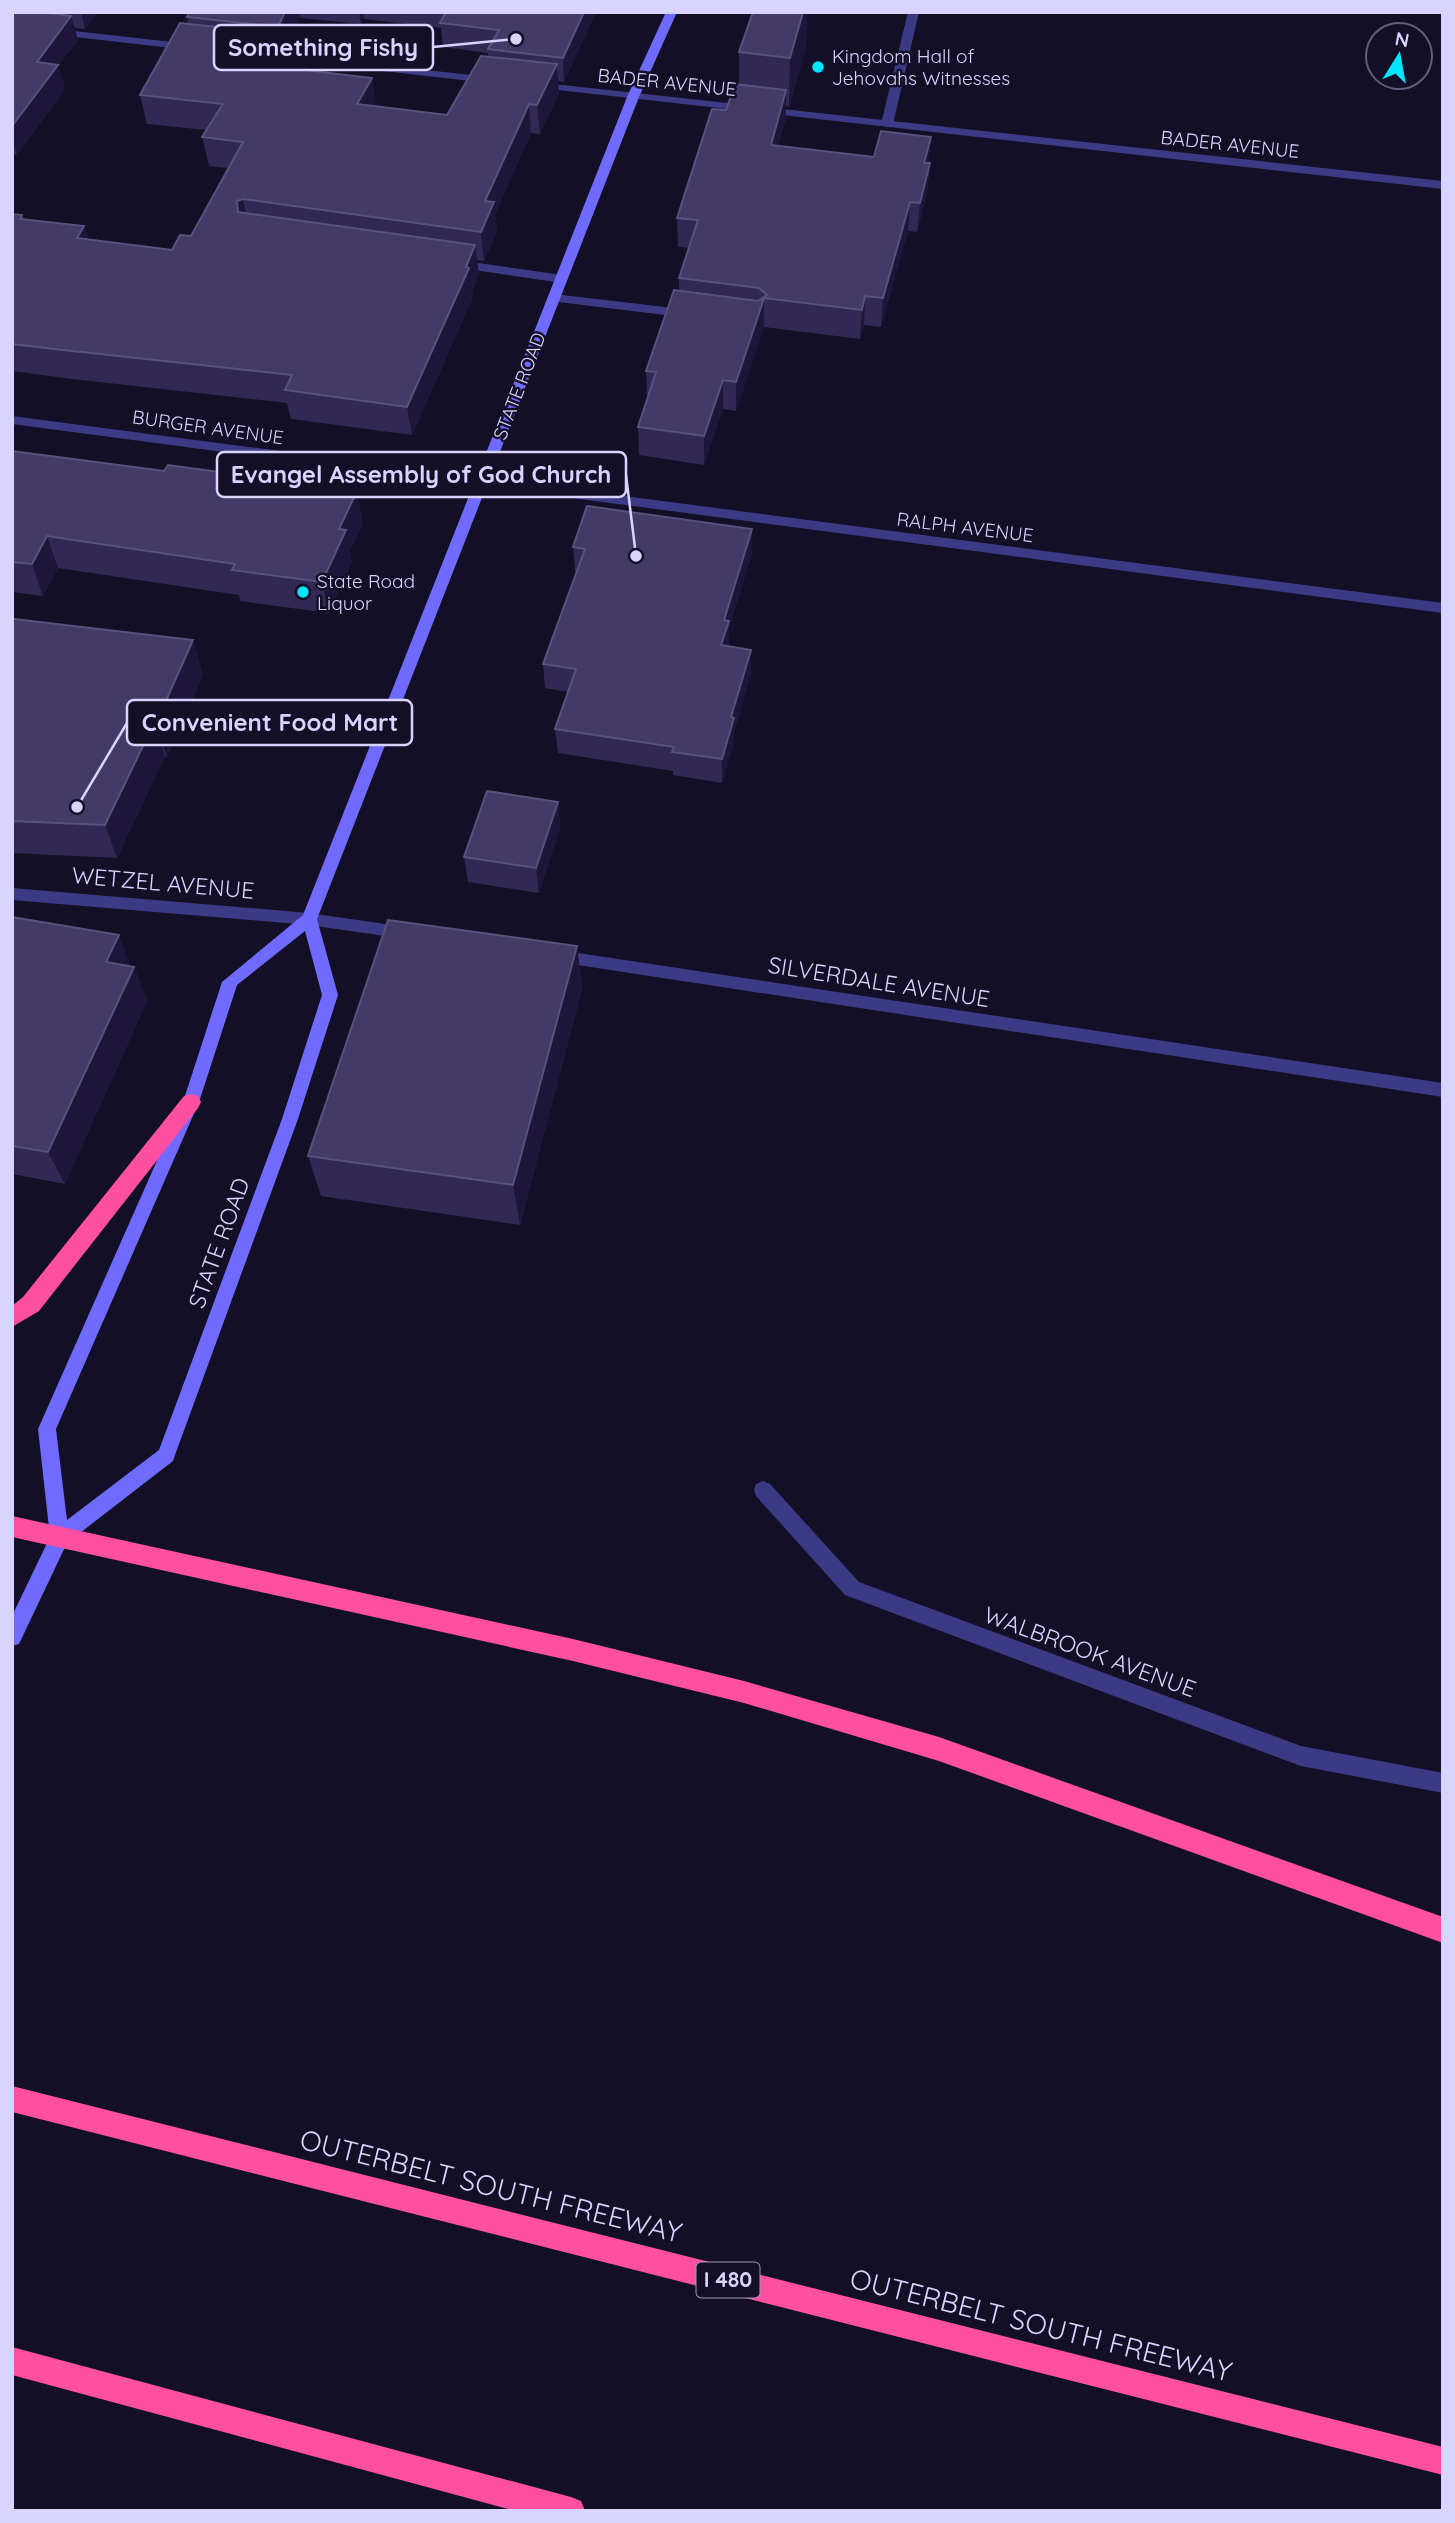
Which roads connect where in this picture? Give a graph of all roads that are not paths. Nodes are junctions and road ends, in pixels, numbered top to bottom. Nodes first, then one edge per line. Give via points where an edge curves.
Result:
1 (672, 12) edge
2 (914, 12) edge
3 (12, 27) edge
4 (201, 48) edge
5 (242, 53) edge
6 (502, 82) edge
7 (516, 83) edge
8 (633, 96) junction
9 (887, 124) junction
10 (1443, 185) edge
11 (438, 261) edge
12 (562, 279) junction
13 (554, 298) junction
14 (705, 316) edge
15 (12, 420) edge
16 (481, 484) junction
17 (1443, 608) edge
18 (12, 894) edge
19 (309, 919) junction
20 (420, 936) edge
21 (545, 954) edge
22 (1443, 1090) edge
23 (191, 1102) junction
24 (12, 1318) edge
25 (763, 1490) dead end
26 (12, 1526) edge
27 (60, 1536) junction
28 (12, 1637) edge
29 (1443, 1783) edge
30 (1443, 1930) edge
31 (12, 2099) edge
32 (12, 2361) edge
33 (1443, 2461) edge
34 (571, 2511) edge

1 - 8 main road, STATE ROAD
2 - 9 street
3 - 4 street
5 - 6 street
7 - 8 street, BADER AVENUE
8 - 9 street, BADER AVENUE
8 - 12 main road, STATE ROAD
9 - 10 street, BADER AVENUE
11 - 12 street
12 - 13 main road, STATE ROAD
13 - 14 street
13 - 16 main road, STATE ROAD
15 - 16 street, BURGER AVENUE
16 - 17 street, RALPH AVENUE
16 - 19 main road, STATE ROAD
18 - 19 street, WETZEL AVENUE
19 - 20 street
19 - 23 main road, STATE ROAD via 230,982
19 - 27 main road, STATE ROAD via 330,995 290,1119 166,1455
21 - 22 street, SILVERDALE AVENUE
23 - 24 highway via 31,1304
23 - 27 main road, STATE ROAD via 47,1429
25 - 29 street, WALBROOK AVENUE via 852,1589 1301,1756
26 - 27 highway
27 - 28 main road, STATE ROAD
27 - 30 highway via 744,1692 939,1749
31 - 33 highway, OUTERBELT SOUTH FREEWAY / I 480
32 - 34 highway

